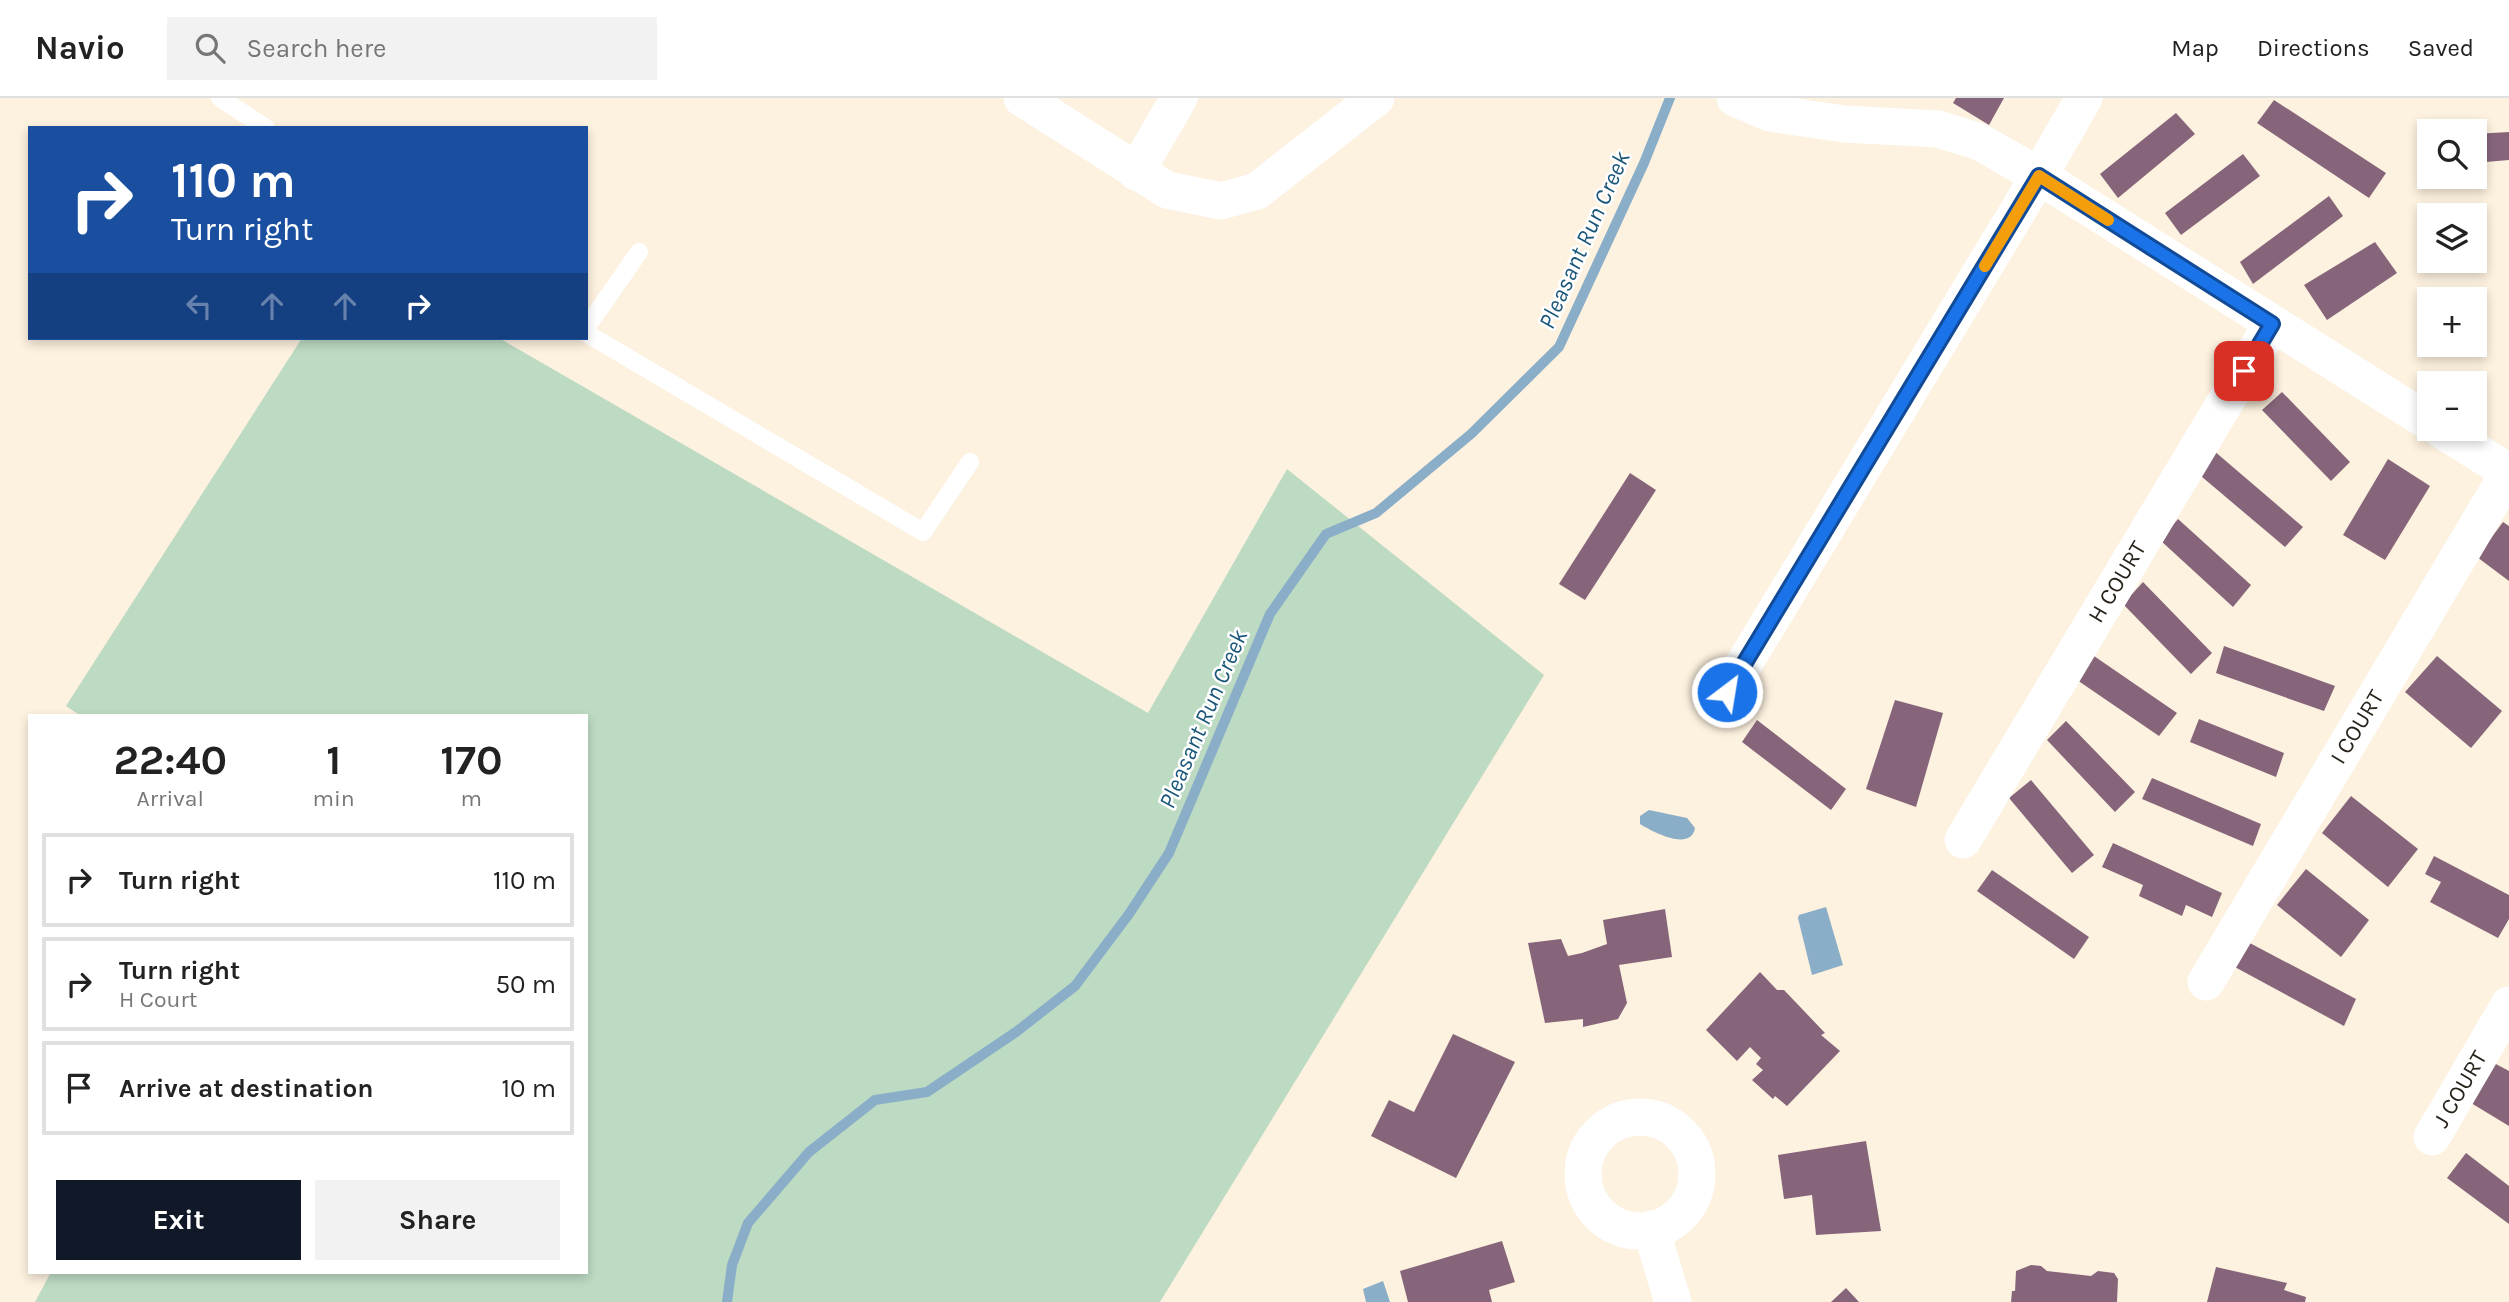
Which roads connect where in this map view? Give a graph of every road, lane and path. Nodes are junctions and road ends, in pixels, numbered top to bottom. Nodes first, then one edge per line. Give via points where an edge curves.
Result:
1 (220, 98) edge
2 (1022, 98) edge
3 (1179, 98) edge
4 (1376, 98) edge
5 (1735, 98) edge
6 (2084, 98) edge
7 (263, 126) edge
8 (1136, 172) junction
9 (2039, 176) junction
10 (639, 252) dead end
11 (2272, 324) junction
12 (588, 328) edge
13 (588, 332) edge
14 (2417, 415) edge
15 (2459, 441) edge
16 (970, 462) dead end
17 (2509, 472) edge
18 (1727, 692) dead end
19 (1963, 840) dead end
20 (2206, 982) dead end
21 (2509, 1005) edge
22 (2432, 1137) dead end
23 (1651, 1229) dead end
24 (1673, 1302) edge

1 - 7 lane
2 - 8 street
3 - 8 street
4 - 8 street via 1257,191 1221,201 1195,198 1167,190
5 - 9 street via 1770,113 1843,124 1938,130 1980,142
6 - 9 street
9 - 11 street
9 - 18 street
10 - 12 lane
11 - 14 street
11 - 19 street, H COURT
13 - 16 lane via 923,532
15 - 17 street
17 - 20 street, I COURT
21 - 22 street, J COURT
23 - 24 street

